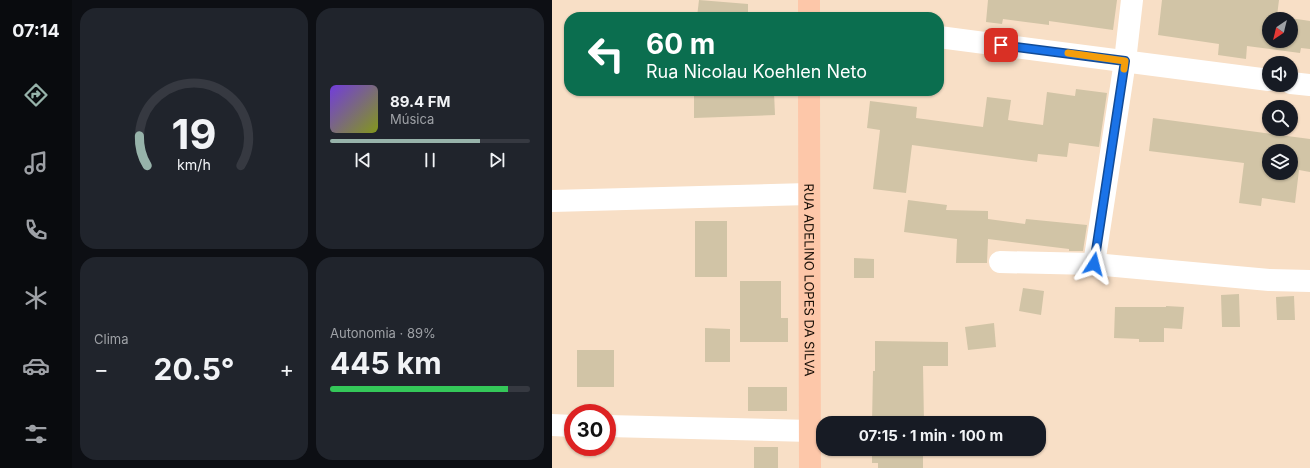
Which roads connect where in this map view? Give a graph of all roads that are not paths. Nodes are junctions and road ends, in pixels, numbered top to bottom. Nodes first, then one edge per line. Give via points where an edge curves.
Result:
1 (809, 0) edge
2 (1132, 0) edge
3 (809, 12) edge
4 (944, 38) edge
5 (1125, 61) junction
6 (1262, 79) edge
7 (1298, 84) edge
8 (1310, 85) edge
9 (809, 96) edge
10 (809, 194) junction
11 (552, 201) edge
12 (1000, 262) dead end
13 (1094, 264) junction
14 (1310, 281) edge
15 (552, 425) edge
16 (564, 426) edge
17 (616, 426) edge
18 (810, 432) junction
19 (810, 468) edge

1 - 3 main road
2 - 5 street
4 - 5 street
5 - 6 street
5 - 13 street
7 - 8 street
9 - 10 main road, RUA ADELINO LOPES DA SILVA
10 - 11 street
10 - 18 main road, RUA ADELINO LOPES DA SILVA
12 - 13 street
13 - 14 street via 1270,280
15 - 16 street
17 - 18 street
18 - 19 main road, RUA ADELINO LOPES DA SILVA

